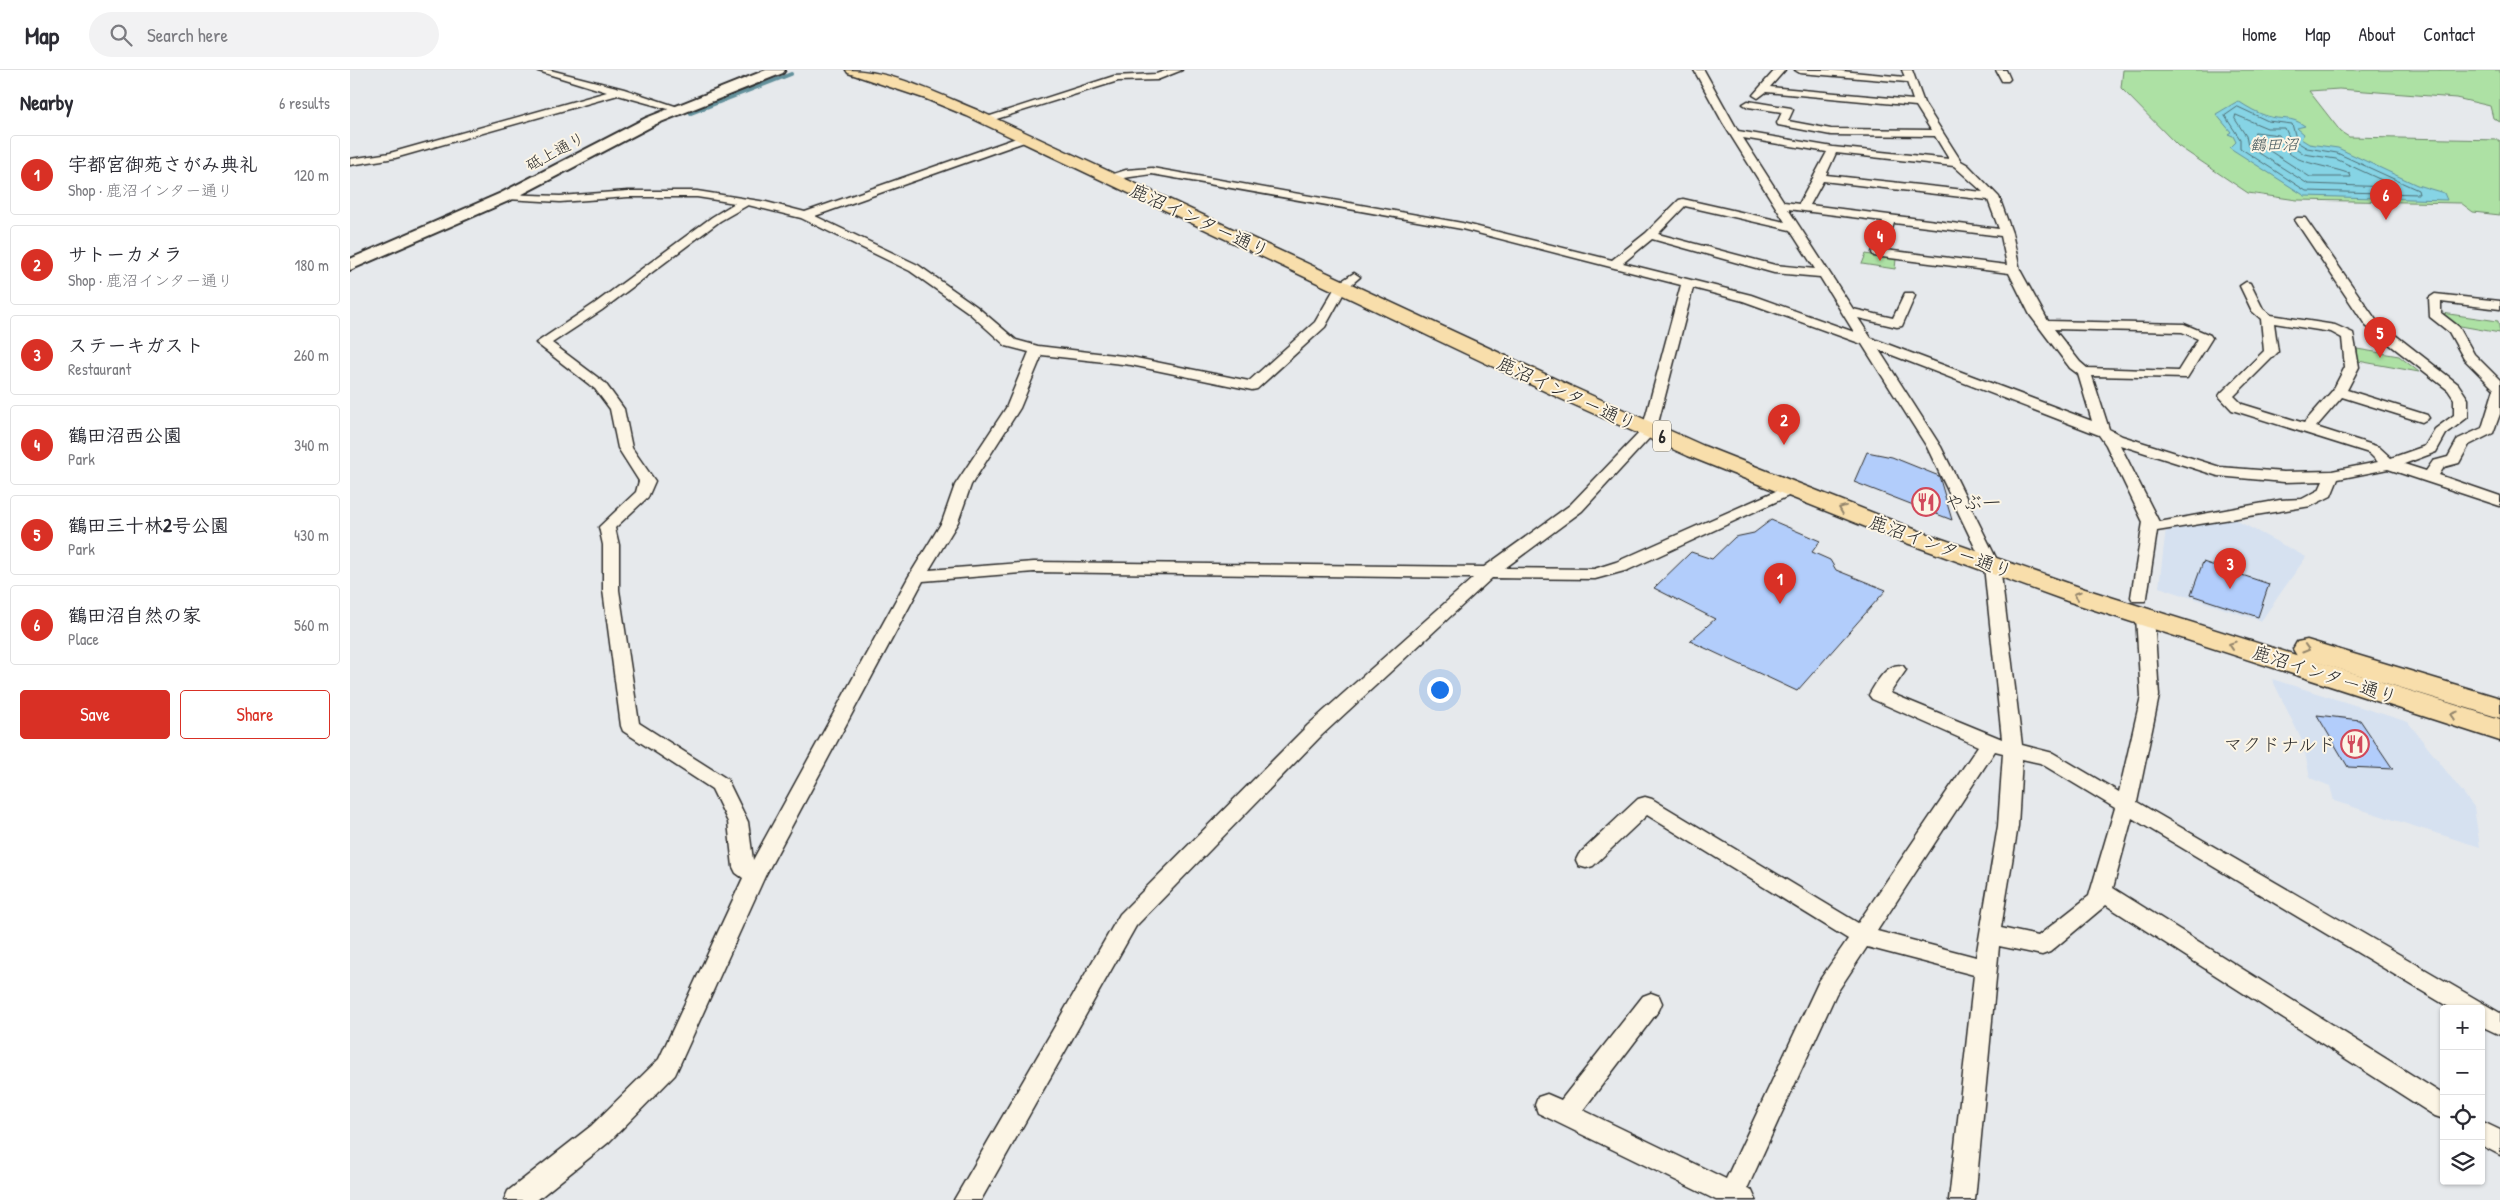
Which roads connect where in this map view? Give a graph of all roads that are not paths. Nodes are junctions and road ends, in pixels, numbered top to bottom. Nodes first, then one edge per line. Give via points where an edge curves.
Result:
1 (540, 70) edge
2 (778, 70) edge
3 (853, 70) edge
4 (885, 70) edge
5 (1177, 70) edge
6 (1699, 70) edge
7 (1780, 70) edge
8 (1800, 70) edge
9 (1909, 75) edge
10 (1763, 89) junction
11 (621, 91) junction
12 (1919, 103) junction
13 (679, 109) junction
14 (1738, 113) junction
15 (993, 117) junction
16 (1938, 133) junction
17 (1736, 134) junction
18 (1026, 138) junction
19 (1833, 150) junction
20 (350, 162) edge
21 (1957, 163) junction
22 (1118, 175) junction
23 (1818, 177) junction
24 (507, 196) junction
25 (1993, 197) junction
26 (746, 202) junction
27 (1782, 205) junction
28 (1803, 208) junction
29 (805, 216) junction
30 (1890, 219) junction
31 (2301, 220) dead end
32 (1796, 228) junction
33 (2006, 233) junction
34 (1650, 235) junction
35 (1615, 264) junction
36 (350, 265) edge
37 (2014, 270) junction
38 (1825, 274) junction
39 (1347, 282) junction
40 (1688, 283) junction
41 (2246, 286) dead end
42 (1909, 296) dead end
43 (2500, 305) edge
44 (1849, 312) junction
45 (2266, 318) junction
46 (2046, 325) junction
47 (1867, 341) junction
48 (1037, 350) junction
49 (2084, 372) junction
50 (2500, 389) edge
51 (2339, 392) junction
52 (2422, 418) dead end
53 (1650, 422) junction
54 (2307, 429) junction
55 (2104, 433) junction
56 (2388, 464) junction
57 (2332, 476) junction
58 (2430, 477) junction
59 (1792, 489) junction
60 (2500, 501) edge
61 (2150, 528) junction
62 (1982, 543) junction
63 (1992, 566) junction
64 (1490, 571) junction
65 (917, 576) junction
66 (2142, 607) junction
67 (1897, 670) dead end
68 (2500, 708) edge
69 (2500, 730) edge
70 (1990, 744) junction
71 (2013, 749) junction
72 (2126, 805) junction
73 (1586, 860) dead end
74 (755, 875) junction
75 (2101, 891) junction
76 (1988, 935) junction
77 (1861, 936) junction
78 (1985, 969) junction
79 (1651, 1003) dead end
80 (2465, 1005) edge
81 (2485, 1016) edge
82 (2500, 1025) edge
83 (2440, 1105) edge
84 (2485, 1135) edge
85 (2500, 1144) edge
86 (1734, 1198) edge
87 (517, 1200) edge
88 (967, 1200) edge
89 (1962, 1200) edge

1 - 11 street
2 - 13 street, 砥上通り
3 - 15 main road, 鹿沼インター通り / 6
4 - 15 main road, 鹿沼インター通り / 6
5 - 15 street via 1157,77 1117,78
6 - 14 street
7 - 10 street
8 - 9 street
9 - 12 street
10 - 12 street
10 - 14 street
11 - 13 street
11 - 20 street via 392,156
12 - 16 street
13 - 24 street, 砥上通り
14 - 16 street via 1788,110 1782,123 1830,132
14 - 17 street
15 - 18 main road, 鹿沼インター通り / 6
15 - 22 main road, 鹿沼インター通り / 6
16 - 21 street
17 - 19 street
17 - 27 street
18 - 22 main road, 鹿沼インター通り / 6
18 - 29 street
19 - 21 street
19 - 23 street
21 - 25 street
22 - 35 street via 1152,171 1462,226
22 - 39 main road, 鹿沼インター通り / 6
23 - 25 street
23 - 28 street
24 - 26 street via 560,199 628,194 697,194
24 - 36 street, 砥上通り
25 - 33 street
26 - 29 street
26 - 74 street via 543,342 600,386 617,409 625,448 648,480 643,494 607,527 611,590 630,726 720,784 738,822 743,867
27 - 28 street
27 - 32 street
28 - 30 street
29 - 48 street via 914,268 972,309 1011,343
30 - 33 street
30 - 37 street via 1878,253
31 - 56 street via 2371,323 2453,387 2460,399 2461,417 2440,432 2431,449
32 - 34 street via 1683,202
32 - 38 street
33 - 37 street
34 - 35 street
34 - 38 street via 1774,269
35 - 40 street
37 - 46 street via 2036,315
38 - 44 street
39 - 48 street via 1320,324 1252,386 1131,361
39 - 53 main road, 鹿沼インター通り / 6
40 - 47 street via 1747,298
40 - 53 street
41 - 45 street via 2258,312
42 - 44 street via 1897,324
43 - 50 street via 2435,298 2435,314 2454,330 2469,356
44 - 47 street
45 - 51 street via 2335,329 2348,336 2352,367
45 - 54 street via 2270,352 2226,396 2237,407
46 - 49 street via 2075,365
46 - 49 street via 2184,328 2206,338 2182,375
47 - 55 street
47 - 62 street via 1934,447
48 - 65 street via 1013,408 963,485 950,522
49 - 55 street
50 - 58 street via 2488,430 2463,442 2454,460 2438,464
51 - 52 street
51 - 54 street
53 - 59 main road, 鹿沼インター通り / 6
53 - 62 main road, 鹿沼インター通り / 6
53 - 64 street via 1576,508
54 - 56 street via 2374,450
55 - 57 street via 2218,471 2268,477
55 - 61 street via 2152,522
56 - 57 street
56 - 58 street
57 - 61 street via 2326,493 2305,503
58 - 60 street
63 -> 59 main road, 鹿沼インター通り / 6
59 - 64 street via 1622,566 1595,574
61 - 66 street
62 - 63 street
62 - 66 main road, 鹿沼インター通り / 6
66 -> 63 main road, 鹿沼インター通り / 6
63 - 71 street
64 - 65 street via 1034,567
64 - 88 street via 1315,730 1128,920
65 - 74 street
66 -> 68 main road, 鹿沼インター通り / 6
69 -> 66 main road, 鹿沼インター通り / 6
66 - 72 street via 2150,696
67 - 70 street via 1878,695
70 - 71 street
70 - 77 street
71 - 72 street via 2046,758
71 - 76 street via 2008,826
72 - 75 street
72 - 80 street
73 - 77 street via 1645,804
74 - 87 street via 667,1067 600,1134
75 - 76 street via 2098,900 2042,946
75 - 83 street
76 - 78 street
77 - 78 street
77 - 86 street via 1827,988
78 - 89 street
79 - 86 street via 1556,1110
81 - 82 street
84 - 85 street

